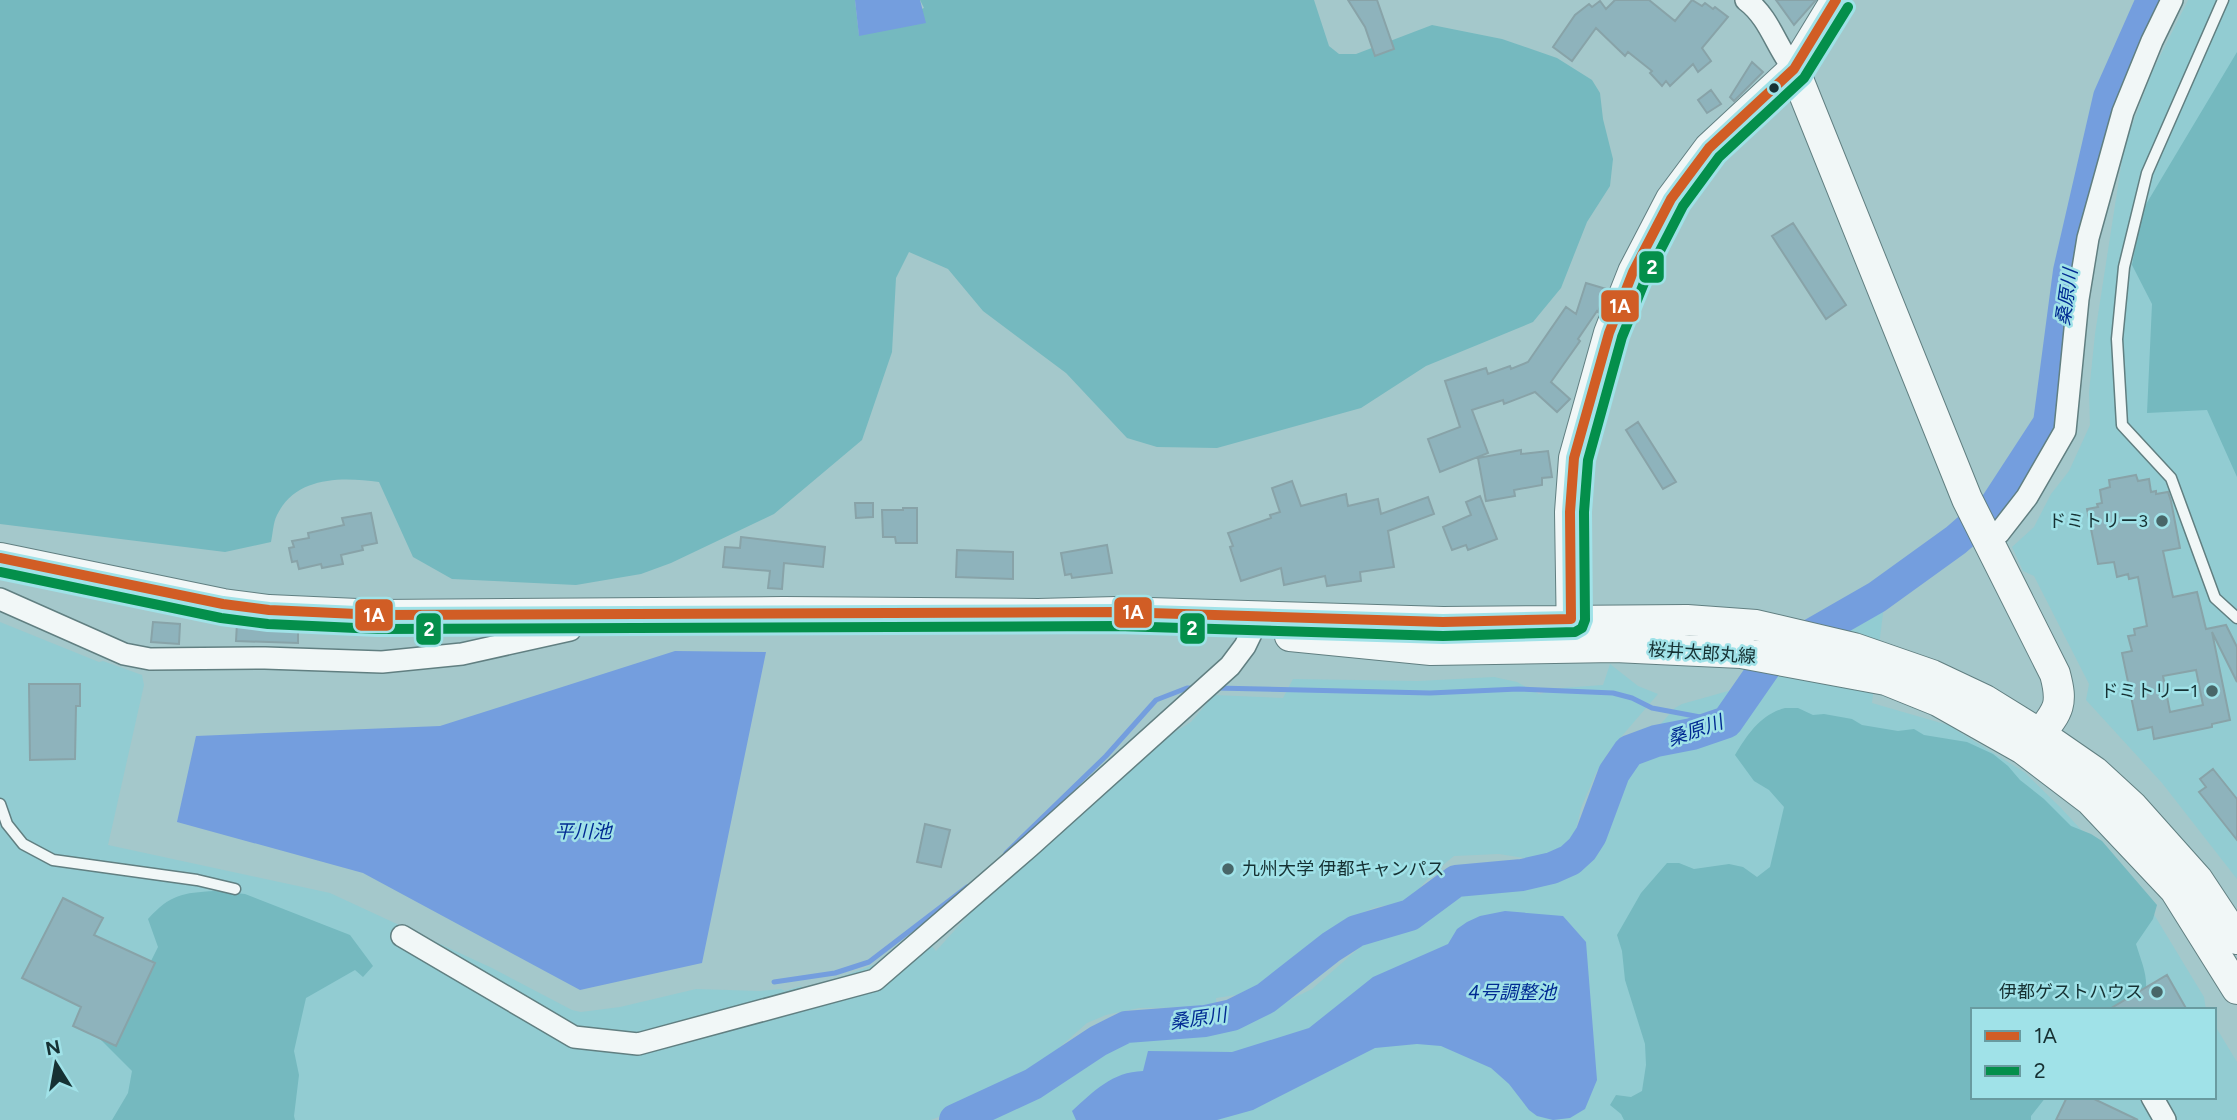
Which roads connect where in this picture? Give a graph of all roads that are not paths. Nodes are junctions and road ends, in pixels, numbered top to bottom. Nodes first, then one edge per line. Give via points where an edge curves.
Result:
1 (1746, 0) edge
2 (1836, 0) edge
3 (2172, 0) edge
4 (2223, 0) edge
5 (1794, 69) junction
6 (1986, 536) junction
7 (0, 558) edge
8 (0, 599) edge
9 (574, 615) junction
10 (2237, 618) edge
11 (1256, 625) junction
12 (1572, 633) junction
13 (2040, 734) junction
14 (0, 804) edge
15 (235, 889) dead end
16 (402, 936) dead end
17 (2237, 939) edge
18 (2237, 989) edge
19 (2153, 1099) edge
20 (2165, 1120) edge

1 - 5 street via 1763,18
2 - 5 main road
3 - 6 street via 2123,112 2088,238 2065,431 2027,497 1999,533
4 - 10 lane via 2147,173 2124,267 2117,339 2122,425 2171,478 2215,598
5 - 6 main road
5 - 12 main road via 1709,148 1671,199 1633,272 1609,333 1574,458
6 - 13 main road via 2061,696 2057,713
7 - 9 main road, 桜井太郎丸線 via 269,610
8 - 9 street via 124,654 150,659 382,662 462,654 570,630
9 - 11 main road, 桜井太郎丸線 via 1117,612
11 - 12 main road, 桜井太郎丸線 via 1443,622
11 - 16 street via 1230,666 875,980 638,1044 574,1037
12 - 13 main road, 桜井太郎丸線 via 1687,620 1756,625 1854,648 1932,675
12 - 18 main road, 桜井太郎丸線 via 1615,647 1741,653 1822,667 1886,680 1938,701 2022,749 2090,800 2175,890
13 - 17 main road, 桜井太郎丸線 via 2095,772 2132,806 2199,880
14 - 15 lane via 7,824 23,844 52,860
19 - 20 street

